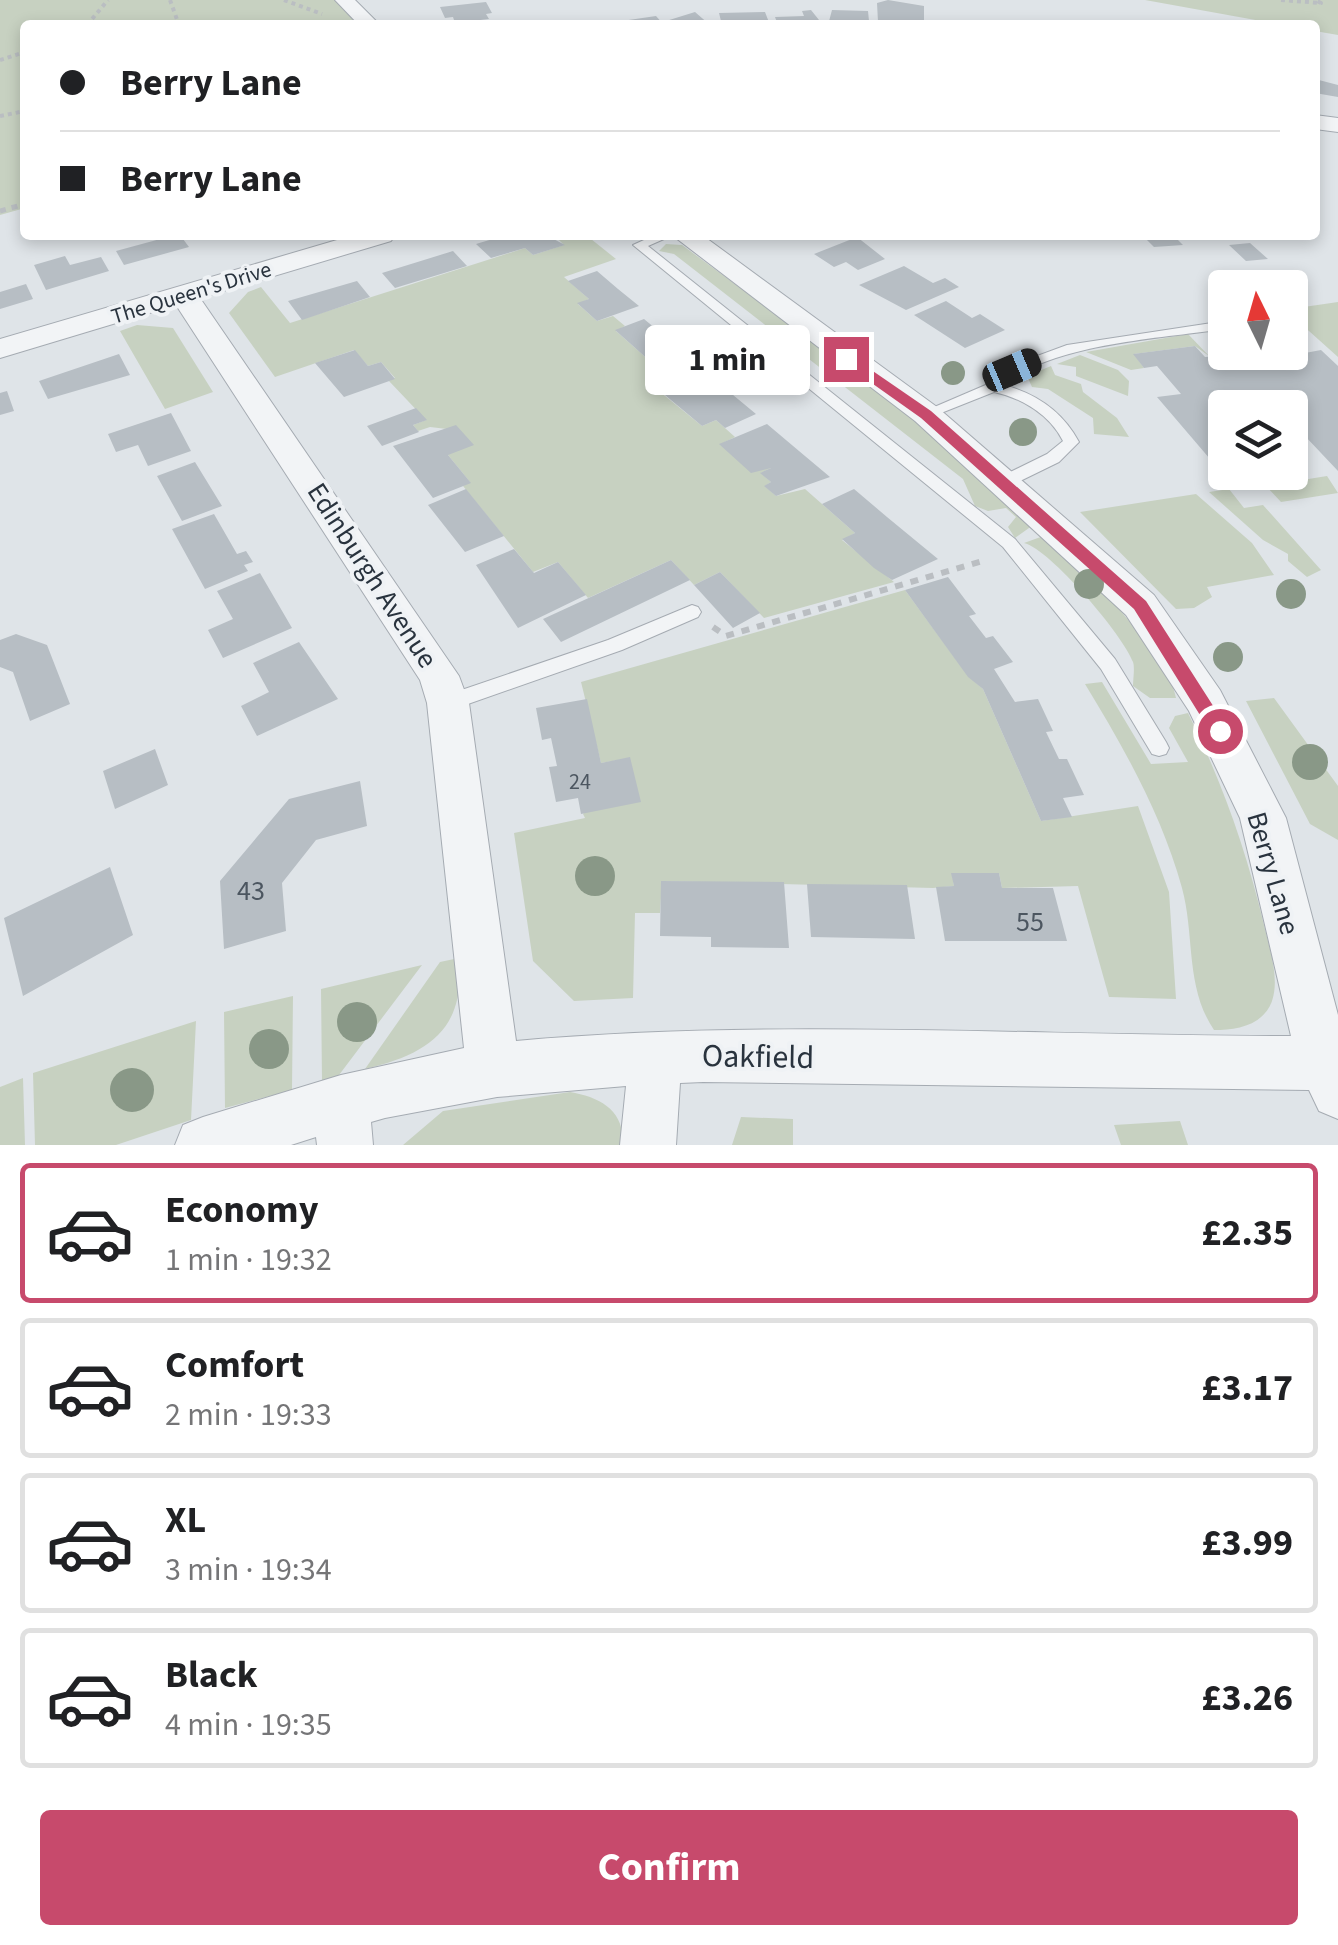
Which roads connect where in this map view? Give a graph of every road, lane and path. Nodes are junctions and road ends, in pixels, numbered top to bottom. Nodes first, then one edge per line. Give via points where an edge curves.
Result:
1 (108, 0) edge
2 (284, 0) edge
3 (344, 0) edge
4 (1281, 0) edge
5 (1315, 0) edge
6 (327, 16) dead end
7 (92, 20) edge
8 (365, 20) edge
9 (365, 240) edge
10 (653, 240) edge
11 (692, 240) edge
12 (183, 294) junction
13 (1208, 328) edge
14 (0, 349) edge
15 (993, 387) junction
16 (926, 414) junction
17 (1004, 482) junction
18 (988, 560) dead end
19 (692, 612) joint
20 (448, 703) junction
21 (1158, 748) dead end
22 (655, 1056) junction
23 (493, 1070) junction
24 (1331, 1078) edge
25 (343, 1123) edge
26 (203, 1145) edge
27 (648, 1145) edge

1 - 7 path
2 - 6 path
3 - 8 street
4 - 5 path via 1321,2
9 - 12 street, The Queen's Drive
10 - 21 lane via 639,245 1010,543 1108,664
11 - 16 street, Berry Lane
12 - 14 street, The Queen's Drive
12 - 20 street, Edinburgh Avenue via 426,651
13 - 15 lane via 1072,348 1012,370
15 - 16 lane
15 - 17 lane via 1008,388 1047,413 1071,442
16 - 17 street, Berry Lane
17 - 24 street, Berry Lane via 1140,605 1205,702 1263,818
18 - 19 path via 726,636
19 - 20 lane
20 - 23 street, Edinburgh Avenue
22 - 23 street, Oakfield
22 - 24 street, Oakfield
22 - 27 street
23 - 25 street, Oakfield
25 - 26 street, Oakfield

